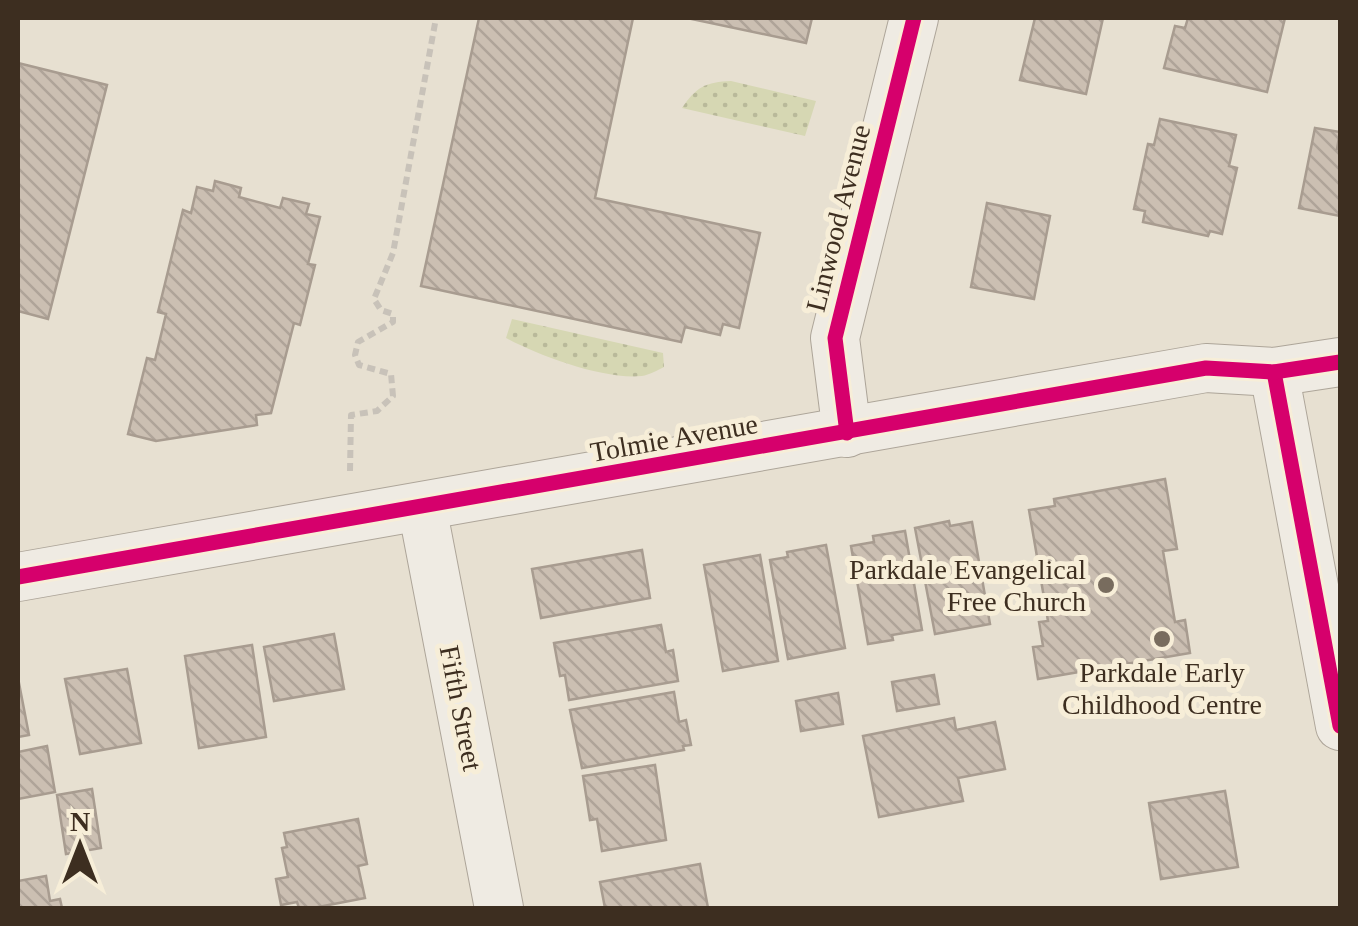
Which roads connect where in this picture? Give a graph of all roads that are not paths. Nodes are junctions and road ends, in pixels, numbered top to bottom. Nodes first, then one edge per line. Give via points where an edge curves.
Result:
1 (914, 18) edge
2 (1340, 362) edge
3 (1274, 372) junction
4 (847, 433) junction
5 (422, 507) junction
6 (18, 577) edge
7 (1340, 726) edge
8 (499, 908) edge

1 - 4 street, Linwood Avenue via 835,338
2 - 3 street, Tolmie Avenue
3 - 4 street, Tolmie Avenue via 1206,368
3 - 7 street
4 - 5 street, Tolmie Avenue
5 - 6 street, Tolmie Avenue
5 - 8 street, Fifth Street

